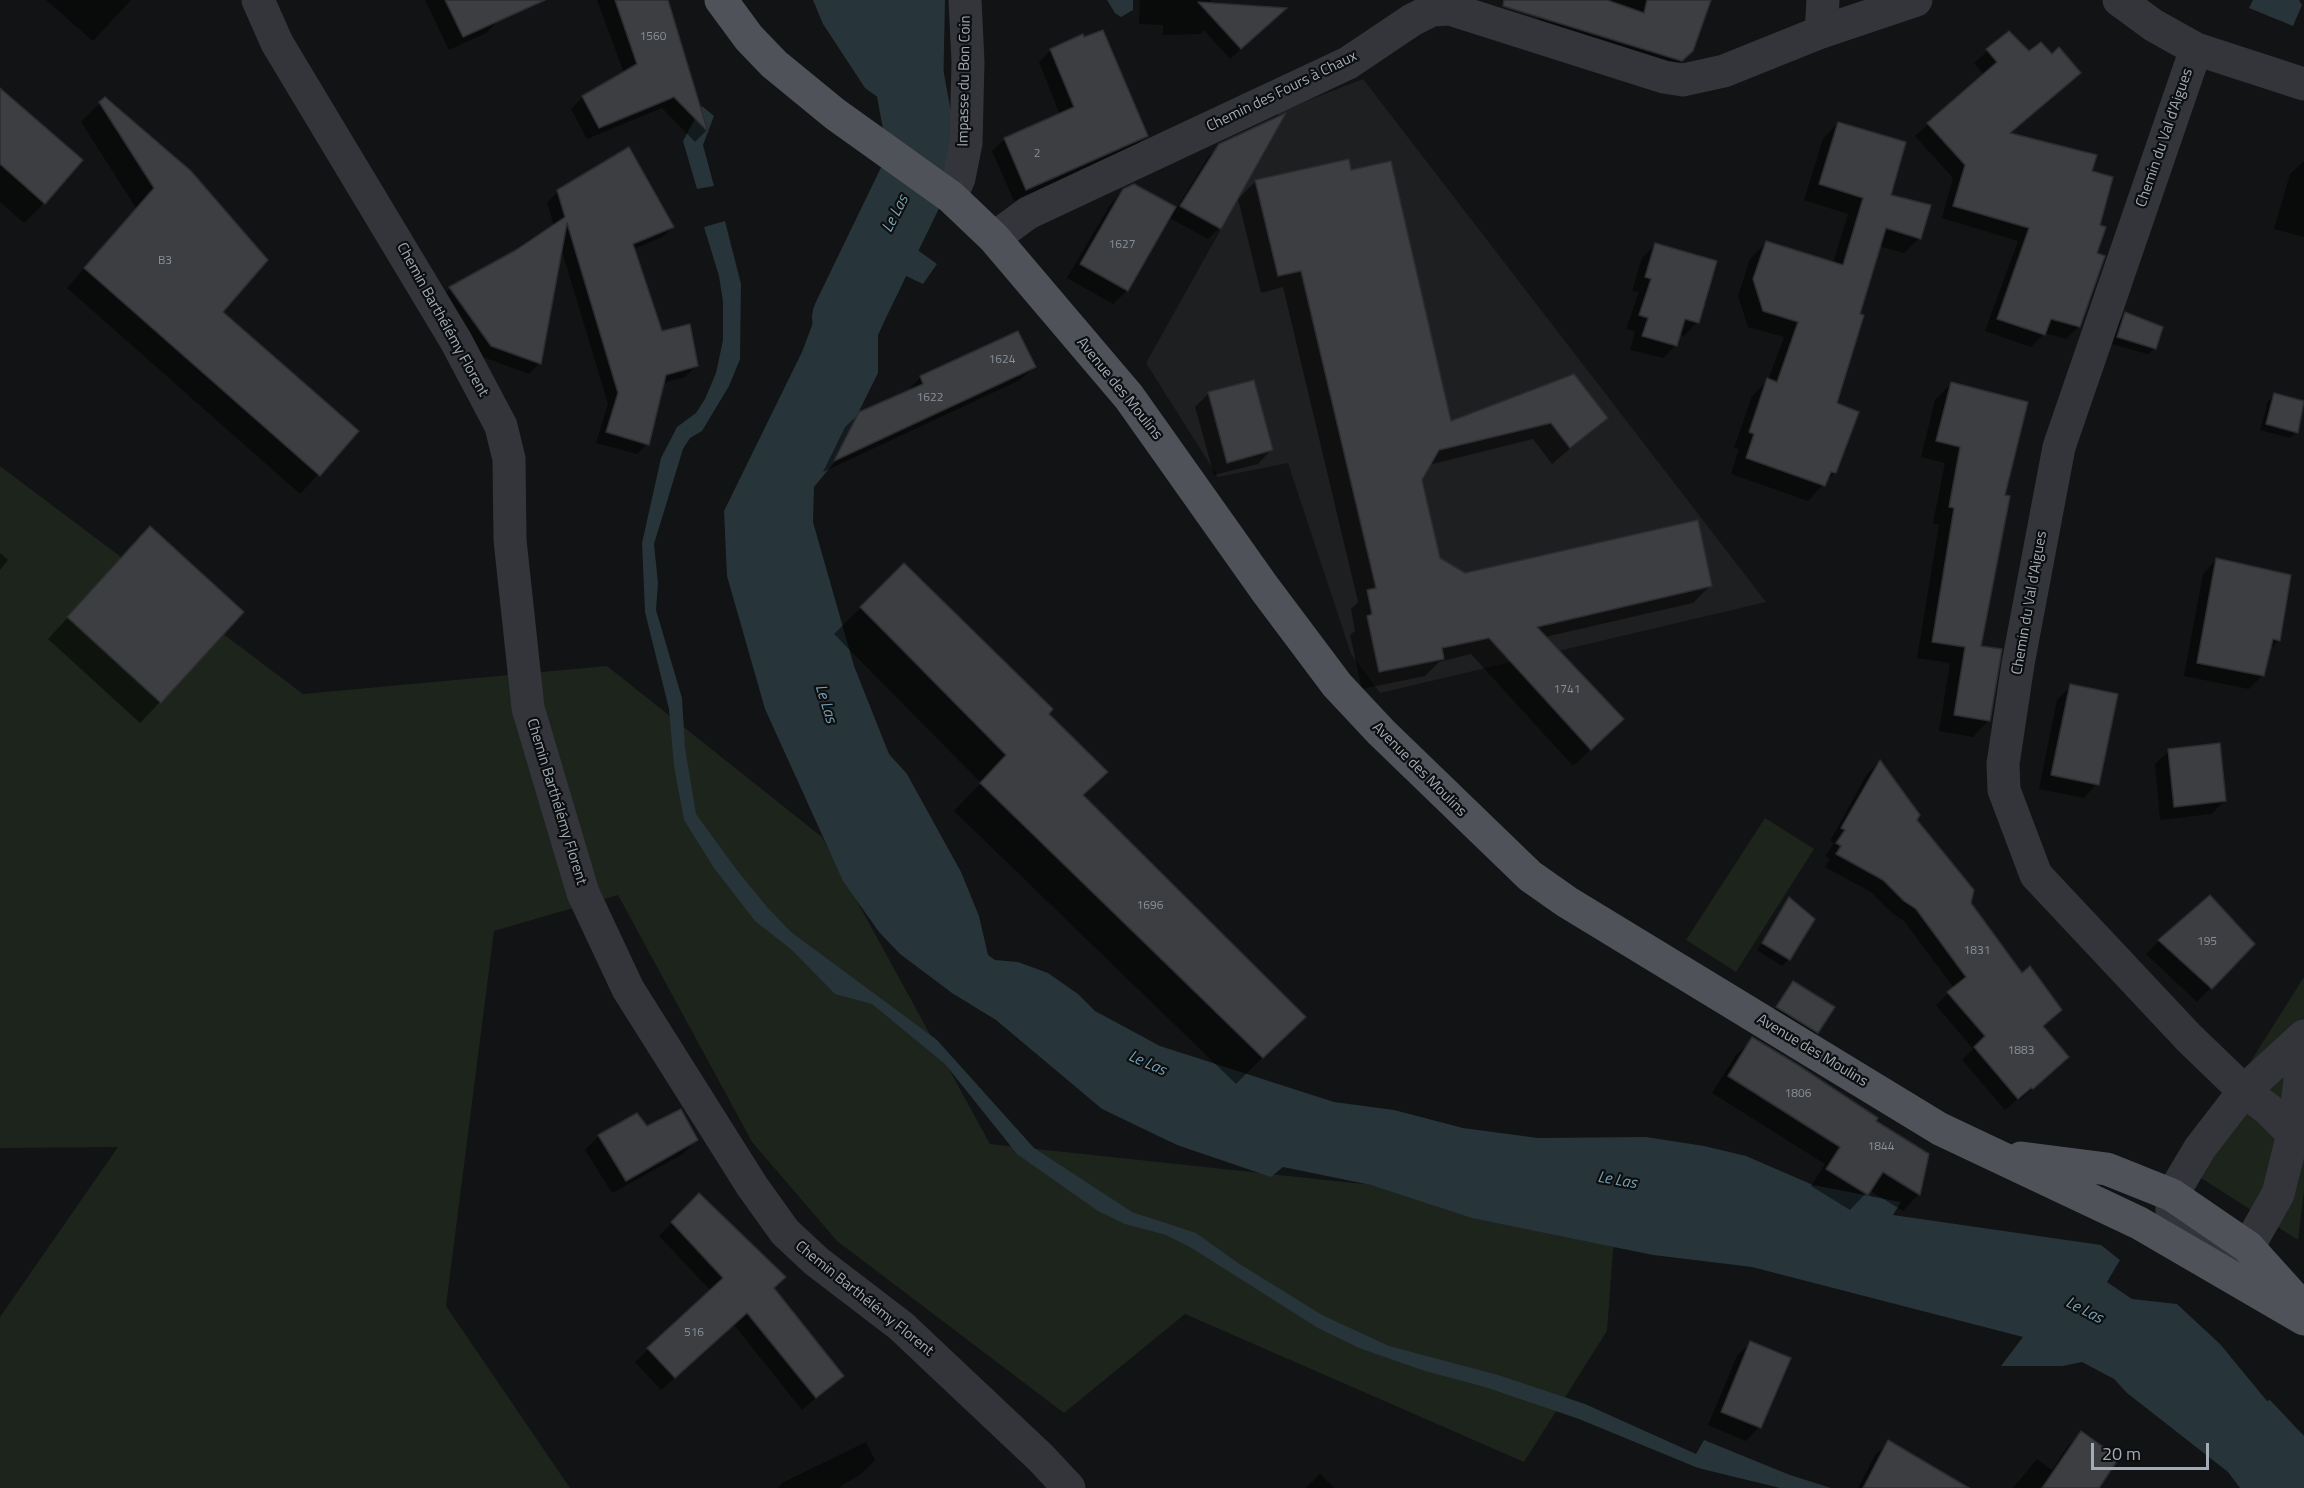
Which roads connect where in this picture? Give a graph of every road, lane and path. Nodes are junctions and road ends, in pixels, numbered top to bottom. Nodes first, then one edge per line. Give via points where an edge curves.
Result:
1 (258, 0) edge
2 (721, 0) edge
3 (965, 0) edge
4 (1822, 0) edge
5 (1916, 0) edge
6 (2120, 0) edge
7 (2156, 0) edge
8 (1438, 4) edge
9 (1821, 32) junction
10 (2187, 44) junction
11 (2304, 84) edge
12 (940, 189) junction
13 (994, 238) junction
14 (2302, 1040) edge
15 (2244, 1091) junction
16 (2293, 1134) junction
17 (1998, 1156) junction
18 (2078, 1194) junction
19 (2172, 1209) junction
20 (2248, 1246) junction
21 (2200, 1256) junction
22 (2304, 1309) edge
23 (2304, 1319) edge
24 (1069, 1488) edge

1 - 24 street, Chemin Barthélémy Florent via 277,44 456,341 501,426 509,459 510,540 528,708 583,893 628,989 785,1232 816,1261 901,1326
2 - 12 main road, Avenue des Moulins via 774,64 835,114
3 - 12 street, Impasse du Bon Coin via 966,143 959,178
4 - 9 street
5 - 9 street, Chemin des Fours à Chaux
6 - 10 street via 2152,25
7 - 10 street via 2163,16
8 - 9 street, Chemin des Fours à Chaux via 1683,80 1725,71
8 - 13 street, Chemin des Fours à Chaux via 1348,63 1028,213
10 - 11 street
10 - 15 street, Chemin du Val d'Aigues via 2059,447 2017,675 2003,764 2004,790 2036,875 2188,1038
12 - 13 main road, Avenue des Moulins
13 - 17 main road, Avenue des Moulins via 1129,397 1337,684 1512,860 1586,914 1940,1129
14 - 15 street
14 - 16 street
15 - 16 street, Chemin du Val d'Aigues
15 - 19 street via 2200,1148
16 - 20 street via 2278,1194
17 - 18 main road, Avenue des Moulins
17 - 19 main road via 2107,1169
18 - 19 street
18 - 21 main road, Avenue des Moulins
19 - 20 main road
19 - 21 street
20 - 22 main road
21 - 23 main road, Avenue des Moulins

